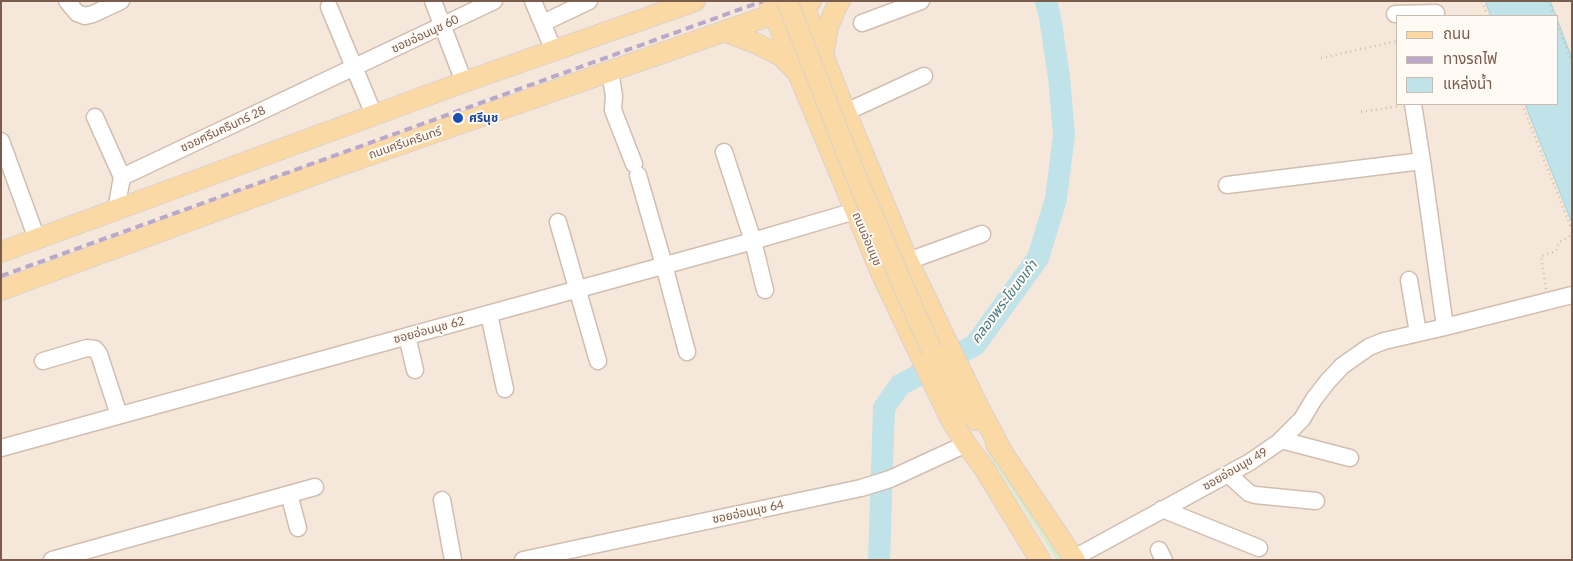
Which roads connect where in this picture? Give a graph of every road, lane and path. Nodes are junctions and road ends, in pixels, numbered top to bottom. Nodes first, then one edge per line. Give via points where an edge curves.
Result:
1 (67, 1) edge
2 (121, 1) edge
3 (433, 1) edge
4 (494, 1) edge
5 (533, 1) edge
6 (589, 1) edge
7 (695, 1) edge
8 (840, 1) edge
9 (921, 1) edge
10 (1482, 1) edge
11 (1548, 1) edge
12 (791, 4) edge
13 (329, 7) dead end
14 (1394, 12) edge
15 (1436, 14) dead end
16 (1488, 15) edge
17 (1554, 15) edge
18 (543, 23) junction
19 (862, 23) dead end
20 (443, 25) junction
21 (1558, 27) edge
22 (724, 31) junction
23 (1396, 40) edge
24 (554, 51) junction
25 (823, 57) junction
26 (1321, 58) dead end
27 (1572, 63) edge
28 (355, 67) junction
29 (610, 71) junction
30 (797, 71) junction
31 (924, 76) dead end
32 (464, 82) junction
33 (1406, 105) edge
34 (1413, 105) edge
35 (1522, 105) edge
36 (844, 107) junction
37 (1361, 112) dead end
38 (815, 114) junction
39 (374, 115) junction
40 (95, 116) dead end
41 (1, 141) edge
42 (724, 152) dead end
43 (1422, 161) junction
44 (122, 177) junction
45 (1227, 185) dead end
46 (116, 210) junction
47 (856, 211) junction
48 (558, 222) dead end
49 (1572, 230) edge
50 (982, 234) dead end
51 (1572, 236) edge
52 (37, 239) junction
53 (753, 241) junction
54 (1, 252) edge
55 (908, 261) junction
56 (664, 266) junction
57 (1409, 280) dead end
58 (1, 290) edge
59 (577, 290) junction
60 (765, 290) dead end
61 (1572, 295) edge
62 (1548, 301) junction
63 (489, 314) junction
64 (1446, 327) junction
65 (1418, 333) junction
66 (407, 336) junction
67 (687, 352) dead end
68 (43, 361) dead end
69 (598, 361) dead end
70 (415, 370) dead end
71 (505, 389) dead end
72 (953, 391) junction
73 (118, 415) junction
74 (1281, 440) junction
75 (966, 444) junction
76 (1, 448) edge
77 (1004, 455) junction
78 (1350, 458) dead end
79 (984, 468) junction
80 (1228, 474) junction
81 (315, 487) dead end
82 (289, 494) junction
83 (442, 500) dead end
84 (1316, 501) dead end
85 (1162, 510) junction
86 (298, 528) dead end
87 (1260, 548) dead end
88 (1036, 559) edge
89 (1074, 559) edge
90 (52, 560) edge
91 (453, 560) edge
92 (523, 560) edge

1 - 2 street via 77,13 85,16
3 - 20 street
4 - 20 street, ซอยอ่อนนุช 60
5 - 18 street
6 - 18 street
7 - 24 main road
8 - 25 main road via 828,27
9 - 19 street
10 - 16 path
11 - 17 path
12 - 22 main road, ถนนศรีนครินทร์
12 - 25 main road, ถนนอ่อนนุช
12 - 30 main road, ถนนอ่อนนุช
12 - 72 main road, ถนนอ่อนนุช, bridge via 880,232
13 - 28 street
14 - 15 street
18 - 24 street
20 - 28 street, ซอยอ่อนนุช 60
20 - 32 street
21 - 27 path
22 - 29 main road, ถนนศรีนครินทร์
22 - 30 main road via 781,56
23 - 26 path
24 - 32 main road
25 - 36 main road, ถนนอ่อนนุช
28 - 39 street
28 - 44 street, ซอยศรีนครินทร์ 28
29 - 56 street via 613,110 636,170
29 - 58 main road, ถนนศรีนครินทร์ via 327,170
30 - 38 main road, ถนนอ่อนนุช
31 - 36 street
32 - 39 main road
33 - 37 path
34 - 43 street
35 - 49 path
36 - 38 main road via 831,96 822,96 816,102
36 - 55 main road, ถนนอ่อนนุช
38 - 47 main road, ถนนอ่อนนุช
39 - 46 main road
40 - 44 street
41 - 52 street
42 - 53 street
43 - 45 street
43 - 64 street
44 - 46 street
46 - 52 main road
47 - 53 street, ซอยอ่อนนุช 62
47 - 75 main road, ถนนอ่อนนุช via 901,317
48 - 59 street
50 - 55 street
51 - 62 path via 1559,242 1556,251 1541,256
52 - 54 main road
53 - 56 street, ซอยอ่อนนุช 62
53 - 60 street
55 - 77 main road, ถนนอ่อนนุช
56 - 59 street, ซอยอ่อนนุช 62
56 - 67 street
57 - 65 street
59 - 63 street, ซอยอ่อนนุช 62
59 - 69 street
61 - 62 street, ซอยอ่อนนุช 49
62 - 64 street, ซอยอ่อนนุช 49
63 - 66 street, ซอยอ่อนนุช 62
63 - 71 street
64 - 65 street, ซอยอ่อนนุช 49
65 - 74 street, ซอยอ่อนนุช 49 via 1384,341 1356,355 1328,380 1302,419
66 - 70 street
66 - 73 street, ซอยอ่อนนุช 62
68 - 73 street via 87,348 95,349
72 - 77 main road, ถนนอ่อนนุช
72 - 79 main road, ถนนอ่อนนุช
73 - 76 street, ซอยอ่อนนุช 62
74 - 78 street
74 - 80 street, ซอยอ่อนนุช 49
75 - 79 main road, ถนนอ่อนนุช
75 - 92 street, ซอยอ่อนนุช 64 via 890,479 861,488
77 - 89 main road, ถนนอ่อนนุช
79 - 88 main road, ถนนอ่อนนุช
80 - 84 street via 1255,495
80 - 85 street, ซอยอ่อนนุช 49
81 - 82 street
82 - 86 street
82 - 90 street
83 - 91 street
85 - 87 street
85 - 89 street, ซอยอ่อนนุช 49

